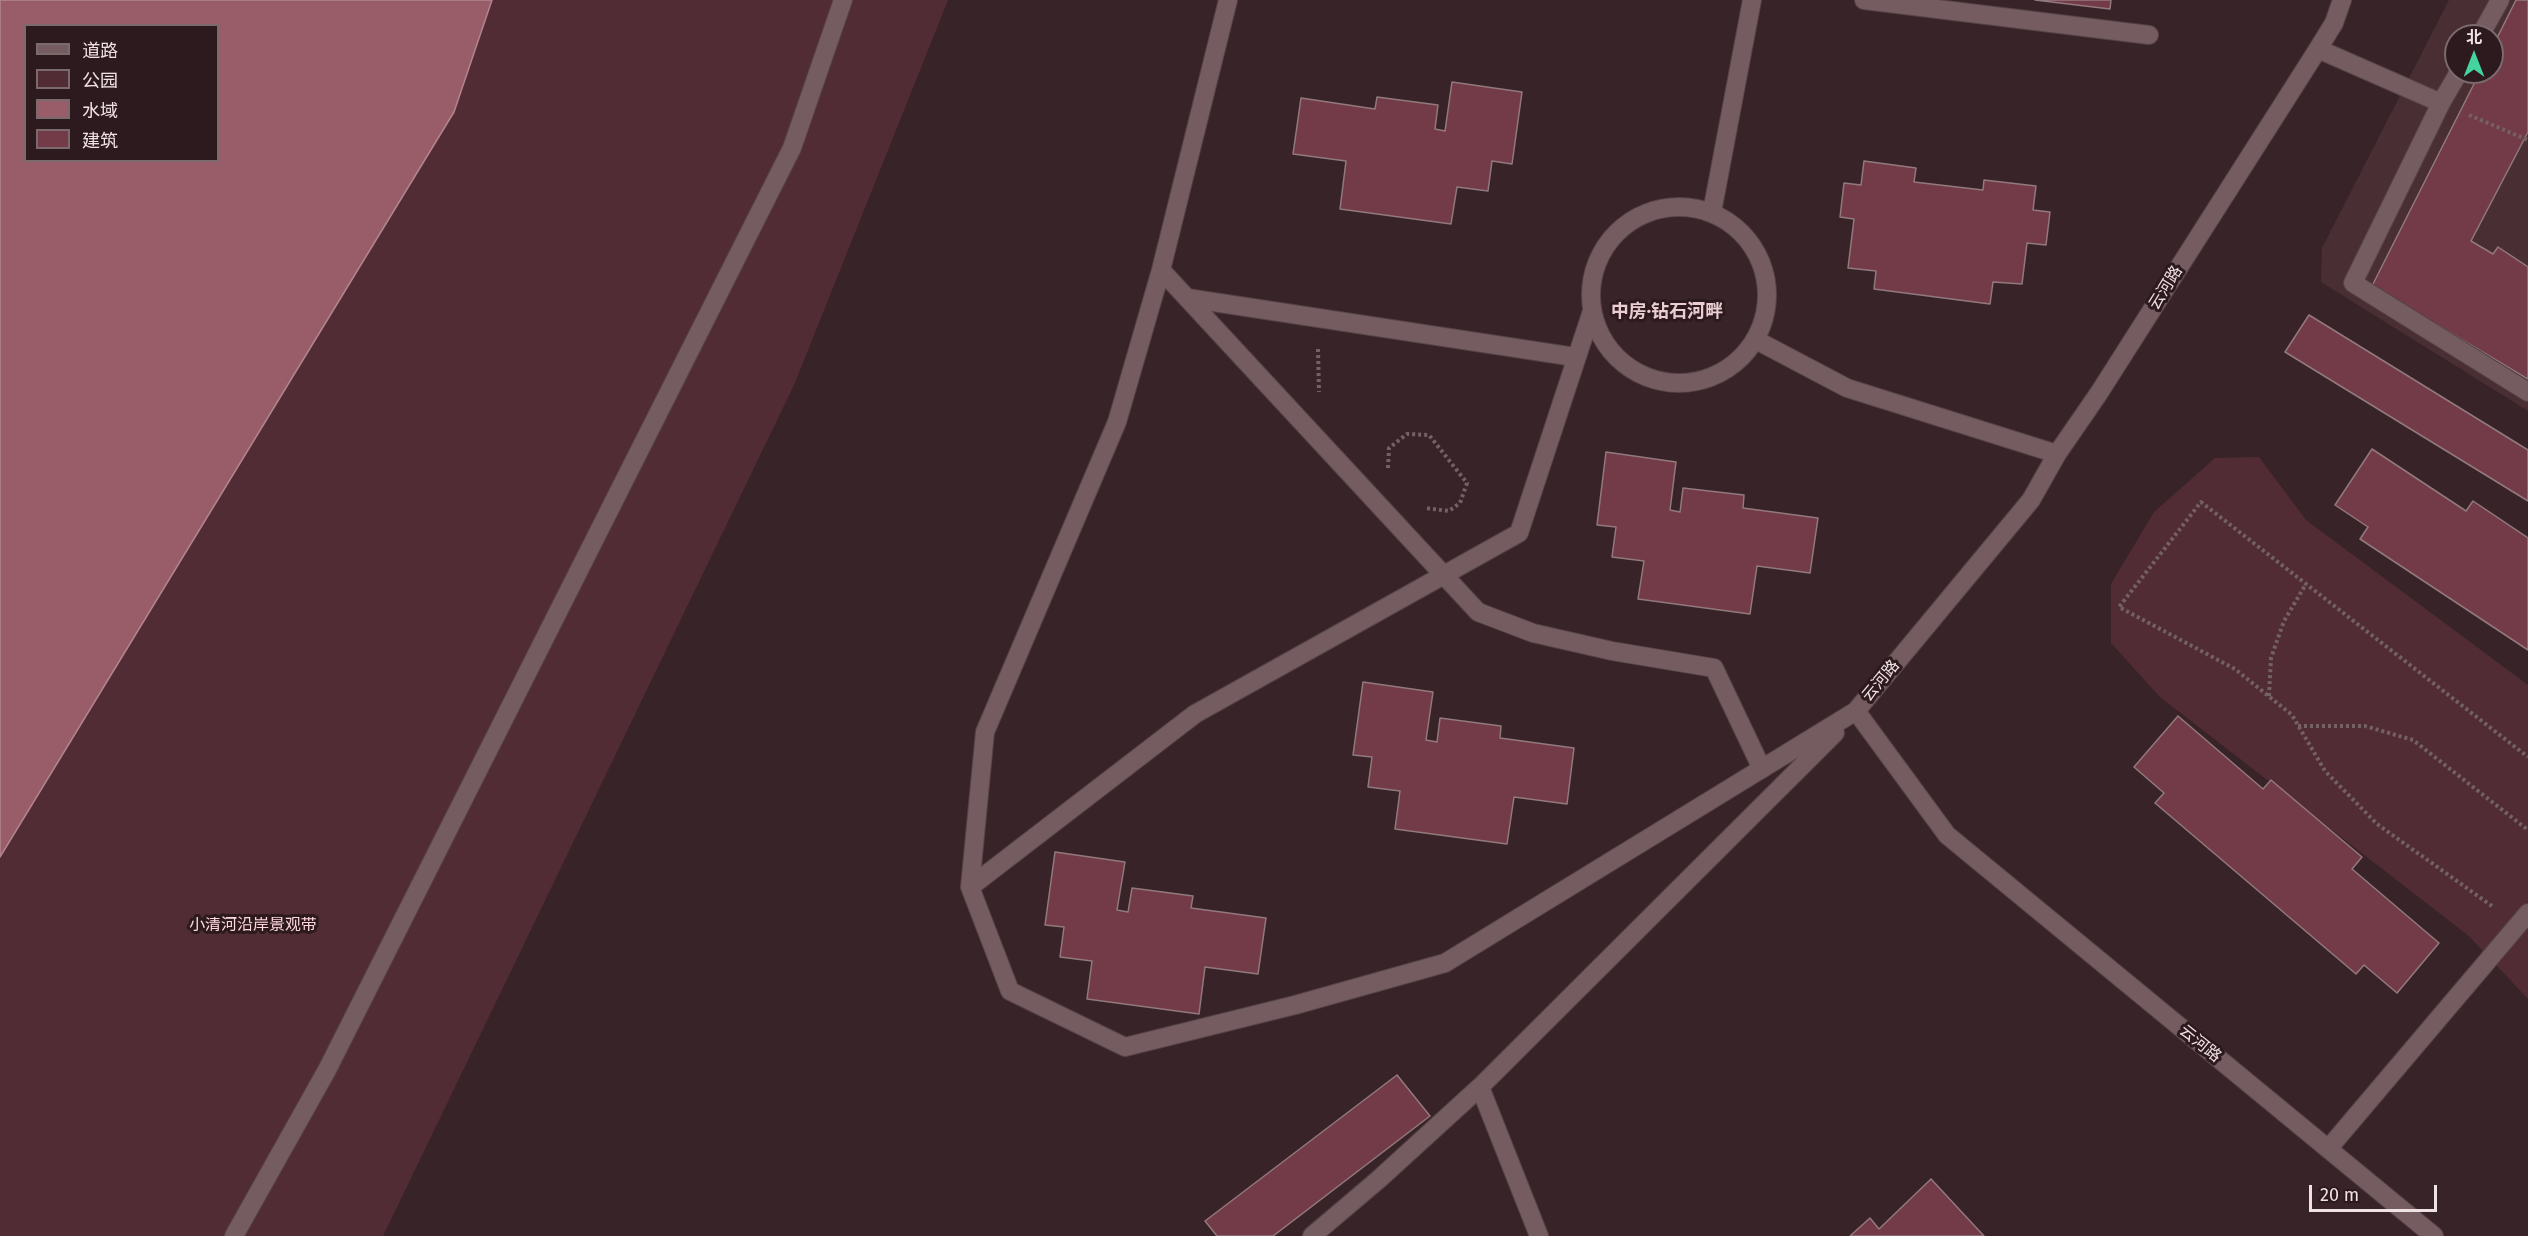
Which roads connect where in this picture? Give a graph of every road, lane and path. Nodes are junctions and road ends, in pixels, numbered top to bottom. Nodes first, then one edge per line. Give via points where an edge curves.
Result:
1 (843, 0) edge
2 (1228, 0) edge
3 (1752, 0) edge
4 (1864, 0) edge
5 (2342, 0) edge
6 (2500, 0) edge
7 (2487, 24) edge
8 (2150, 35) dead end
9 (2318, 49) junction
10 (2452, 84) edge
11 (2441, 103) junction
12 (2528, 140) edge
13 (1712, 212) junction
14 (1161, 270) junction
15 (1187, 298) junction
16 (1592, 311) junction
17 (1318, 318) junction
18 (1756, 340) junction
19 (1575, 357) junction
20 (2528, 393) edge
21 (1326, 400) dead end
22 (2057, 454) junction
23 (1380, 459) dead end
24 (1388, 468) junction
25 (1395, 476) dead end
26 (1417, 500) dead end
27 (1442, 576) junction
28 (2306, 584) junction
29 (2269, 697) junction
30 (1856, 711) junction
31 (2298, 726) junction
32 (2528, 757) edge
33 (1762, 769) junction
34 (2528, 830) edge
35 (970, 887) junction
36 (2523, 919) edge
37 (1480, 1087) junction
38 (2328, 1149) junction
39 (234, 1236) edge
40 (1312, 1236) edge
41 (1539, 1236) edge
42 (2434, 1236) edge

1 - 39 street via 792,148 332,1059
2 - 14 street
3 - 13 street
4 - 8 street
5 - 9 street, 云河路
6 - 7 street
9 - 11 street
9 - 22 street, 云河路
10 - 11 street
11 - 12 path
11 - 20 street via 2353,283
13 - 16 street via 1686,207 1659,209 1634,219 1613,236 1599,258 1591,284
13 - 18 street via 1738,229 1758,253 1767,282 1767,312
14 - 15 street
14 - 35 street via 1117,422 985,732
15 - 17 street
15 - 27 street
16 - 18 street via 1603,339 1622,362 1648,378 1679,384 1709,378 1735,364
16 - 19 street
17 - 19 street
17 - 21 path via 1319,392
18 - 22 street via 1847,388
19 - 27 street via 1519,533
22 - 30 street, 云河路 via 2031,500
23 - 24 path
24 - 25 path
24 - 26 path via 1389,448 1407,434 1429,435 1467,483 1460,503 1449,511 1424,508
27 - 33 street via 1478,612 1533,633 1714,668
27 - 35 street via 1195,714
28 - 29 path via 2284,621 2271,658
28 - 29 path via 2201,502 2119,607 2235,669
28 - 32 path
29 - 31 path via 2292,715
30 - 33 street
30 - 37 street
30 - 38 street, 云河路 via 1947,835
31 - 34 path via 2365,726 2413,741
31 - 36 path via 2325,771 2377,824
33 - 35 street via 1445,963 1125,1047 1010,991
36 - 38 street
37 - 40 street
37 - 41 street
38 - 42 street, 云河路

